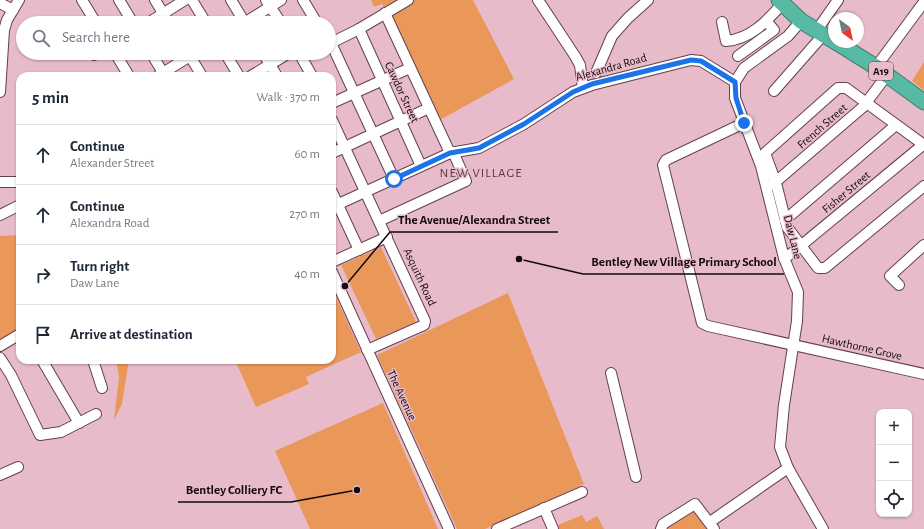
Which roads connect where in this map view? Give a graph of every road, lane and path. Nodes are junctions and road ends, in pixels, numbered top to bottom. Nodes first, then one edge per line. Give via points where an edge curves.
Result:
1 (19, 0) edge
2 (119, 0) edge
3 (155, 0) edge
4 (185, 0) edge
5 (192, 0) edge
6 (231, 0) edge
7 (281, 0) edge
8 (303, 0) edge
9 (408, 0) edge
10 (538, 0) edge
11 (648, 0) edge
12 (838, 0) edge
13 (86, 1) edge
14 (781, 2) edge
15 (924, 2) edge
16 (0, 3) edge
17 (268, 3) edge
18 (12, 10) junction
19 (835, 12) edge
20 (163, 13) junction
21 (385, 13) junction
22 (93, 16) edge
23 (129, 16) edge
24 (158, 16) edge
25 (165, 16) edge
26 (202, 16) edge
27 (240, 16) edge
28 (252, 16) edge
29 (276, 16) edge
30 (313, 16) edge
31 (801, 20) junction
32 (722, 22) dead end
33 (767, 22) junction
34 (359, 29) junction
35 (828, 37) edge
36 (336, 40) edge
37 (845, 48) edge
38 (336, 55) edge
39 (738, 56) dead end
40 (119, 60) edge
41 (154, 60) edge
42 (183, 60) edge
43 (194, 60) edge
44 (229, 60) edge
45 (267, 60) edge
46 (277, 60) edge
47 (303, 60) edge
48 (1, 64) edge
49 (270, 64) junction
50 (410, 68) junction
51 (580, 69) junction
52 (881, 71) junction
53 (126, 72) edge
54 (160, 72) edge
55 (166, 72) edge
56 (200, 72) edge
57 (237, 72) edge
58 (257, 72) edge
59 (275, 72) edge
60 (310, 72) edge
61 (596, 73) junction
62 (382, 80) junction
63 (602, 82) junction
64 (735, 82) junction
65 (583, 88) junction
66 (774, 91) dead end
67 (0, 92) edge
68 (355, 93) junction
69 (336, 101) edge
70 (924, 102) edge
71 (866, 104) junction
72 (429, 108) junction
73 (401, 122) junction
74 (744, 123) junction
75 (896, 125) junction
76 (336, 129) edge
77 (373, 134) junction
78 (751, 140) junction
79 (924, 145) edge
80 (344, 147) junction
81 (336, 151) edge
82 (453, 153) junction
83 (765, 153) junction
84 (421, 166) junction
85 (394, 179) junction
86 (0, 182) edge
87 (16, 182) edge
88 (776, 183) junction
89 (924, 186) edge
90 (766, 188) junction
91 (365, 192) junction
92 (336, 206) edge
93 (16, 207) edge
94 (336, 208) edge
95 (0, 215) edge
96 (785, 220) junction
97 (379, 221) junction
98 (387, 237) junction
99 (924, 245) edge
100 (801, 246) junction
101 (359, 250) junction
102 (784, 258) junction
103 (336, 260) edge
104 (336, 281) edge
105 (899, 285) dead end
106 (16, 336) edge
107 (794, 345) junction
108 (0, 346) edge
109 (367, 350) junction
110 (0, 358) edge
111 (44, 364) edge
112 (94, 364) edge
113 (611, 373) dead end
114 (924, 374) edge
115 (102, 388) dead end
116 (96, 414) dead end
117 (79, 423) junction
118 (18, 467) dead end
119 (788, 468) junction
120 (0, 475) edge
121 (636, 477) dead end
122 (582, 492) dead end
123 (544, 508) junction
124 (517, 525) edge
125 (712, 526) edge
126 (449, 529) edge
127 (497, 529) edge
128 (553, 529) edge
129 (661, 529) edge
130 (823, 529) edge

1 - 18 street
2 - 23 street
3 - 20 street
4 - 20 street
5 - 26 street
6 - 27 street
7 - 17 street
8 - 30 street
9 - 21 street
10 - 51 street via 575,56
11 - 61 street via 612,36
12 - 19 street
13 - 22 street
14 - 31 highway, A19
14 - 33 street
15 - 52 street, French Street
16 - 18 street
17 - 28 street
17 - 29 street
18 - 48 street via 4,30
20 - 24 street
20 - 25 street
21 - 34 street
21 - 50 street
31 - 35 highway, A19
31 - 64 street via 788,36 744,68
32 - 33 street via 726,41 747,35
33 - 39 street via 774,30
34 - 36 street
34 - 62 street, Cawdor Street
35 - 66 street
37 - 52 highway, A19
38 - 68 street
40 - 53 street
41 - 54 street
42 - 55 street
43 - 56 street
44 - 57 street
45 - 49 street
46 - 49 street
47 - 60 street
48 - 67 street
49 - 58 street
49 - 59 street
50 - 62 street
50 - 72 street
51 - 61 street
51 - 65 street
52 - 70 highway, A19
52 - 71 street, French Street
61 - 63 street
62 - 68 street
62 - 73 street, Cawdor Street
63 - 64 street, Alexandra Road via 691,60 701,61
63 - 65 street, Alexandra Road
64 - 74 street, Daw Lane via 736,98
65 - 82 street, Alexandra Road via 479,148
68 - 69 street
68 - 77 street
71 - 75 street
71 - 83 street via 846,88 838,88
71 - 88 street, French Street
72 - 73 street
72 - 82 street
73 - 77 street
73 - 84 street, Cawdor Street
74 - 78 street, Daw Lane
74 - 107 street, Hawthorne Grove via 666,160 663,165 702,322 708,326
75 - 79 street
75 - 96 street
76 - 80 street, Asquith Road
77 - 80 street
77 - 85 street
78 - 83 street
78 - 90 street, Daw Lane
79 - 100 street, Fisher Street
80 - 81 street
80 - 91 street, Asquith Road
82 - 84 street, Alexandra Road
82 - 97 street via 466,181
83 - 88 street
84 - 85 street, Alexandra Road
85 - 91 street, Alexandra Road
86 - 87 street
88 - 90 street, French Street
88 - 96 street
89 - 100 street via 825,268 818,268
90 - 102 street, Daw Lane
91 - 92 street, Alexandra Road
91 - 97 street, Asquith Road
93 - 95 street
94 - 101 street
96 - 100 street
97 - 98 street, Asquith Road
98 - 101 street
98 - 109 street, Asquith Road via 425,323
99 - 105 street via 890,276
100 - 102 street, Fisher Street
101 - 103 street
102 - 107 street, Daw Lane via 798,292
104 - 109 street, The Avenue
106 - 108 street
107 - 114 street, Hawthorne Grove
107 - 119 street, Daw Lane via 780,447
109 - 126 street, The Avenue
110 - 117 street via 11,375 38,434 53,435
111 - 117 street
112 - 115 street
113 - 121 street
116 - 117 street
118 - 120 street
119 - 125 street
119 - 130 street, Daw Lane
122 - 123 street
123 - 124 street
123 - 128 street
124 - 127 street
125 - 129 street via 695,504 663,524

